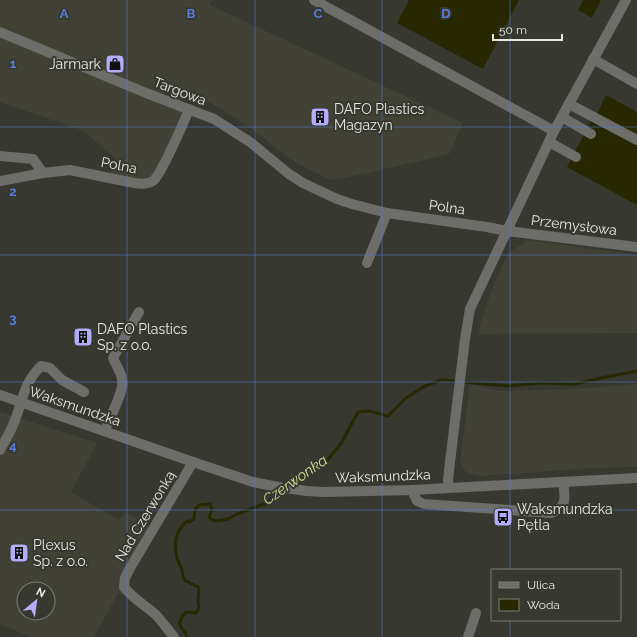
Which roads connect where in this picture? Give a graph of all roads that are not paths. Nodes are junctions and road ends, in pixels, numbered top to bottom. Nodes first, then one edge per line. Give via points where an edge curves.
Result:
1 (314, 0) edge
2 (626, 0) edge
3 (0, 32) edge
4 (593, 59) junction
5 (637, 84) edge
6 (569, 104) junction
7 (189, 109) junction
8 (562, 117) junction
9 (554, 131) junction
10 (591, 134) dead end
11 (637, 140) edge
12 (549, 142) junction
13 (0, 156) edge
14 (576, 157) dead end
15 (43, 173) junction
16 (0, 181) edge
17 (337, 199) joint
18 (387, 213) junction
19 (507, 231) junction
20 (637, 247) edge
21 (367, 263) dead end
22 (140, 312) dead end
23 (84, 392) dead end
24 (0, 395) edge
25 (21, 402) junction
26 (105, 431) junction
27 (0, 450) edge
28 (193, 462) junction
29 (637, 478) edge
30 (563, 482) junction
31 (449, 488) junction
32 (412, 490) junction
33 (476, 614) dead end
34 (174, 637) edge
35 (468, 637) edge

1 - 9 street
2 - 4 street
3 - 7 street, Targowa
4 - 5 street
4 - 6 street
6 - 8 street
6 - 11 street
7 - 15 street, Polna via 153,181 134,183 70,170
7 - 17 street, Targowa via 214,119 250,142 289,174
8 - 9 street
8 - 10 street
9 - 12 street
12 - 14 street
12 - 19 street
13 - 15 street via 32,159
15 - 16 street, Polna
17 - 18 street, Polna
18 - 19 street, Polna
18 - 21 street
19 - 20 street, Przemysłowa
19 - 31 street via 470,309 450,462
22 - 26 street via 113,358 122,379 122,391
23 - 25 street via 62,380 50,368 41,366 33,374
24 - 25 street, Waksmundzka
25 - 26 street, Waksmundzka
25 - 27 street via 14,425
26 - 28 street, Waksmundzka
28 - 32 street, Waksmundzka via 253,482 294,490
28 - 34 street, Nad Czerwonką via 130,568 124,587 157,616
29 - 30 street, Waksmundzka
30 - 31 street, Waksmundzka
30 - 32 street via 564,503 557,511 551,513 424,504 417,501
31 - 32 street, Waksmundzka
33 - 35 street

